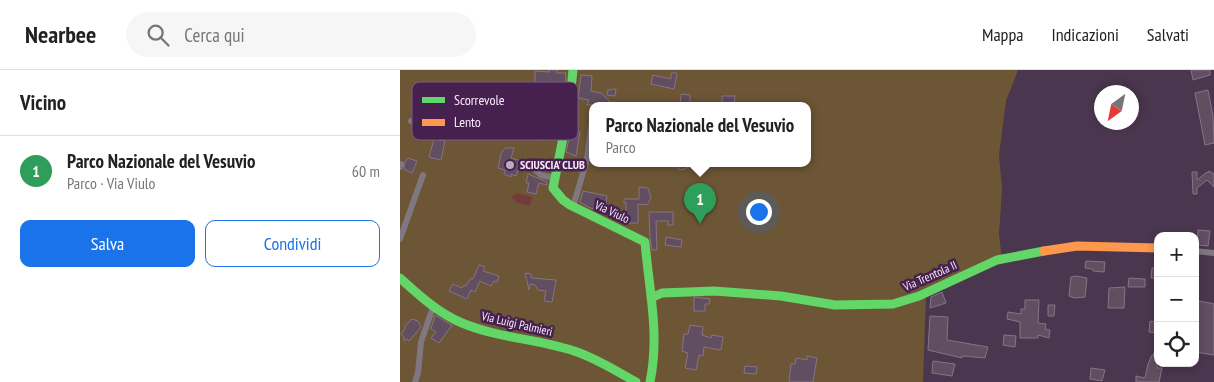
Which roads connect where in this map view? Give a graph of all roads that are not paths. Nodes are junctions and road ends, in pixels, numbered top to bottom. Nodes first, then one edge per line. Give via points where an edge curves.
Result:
1 (560, 140) edge
2 (589, 144) edge
3 (529, 165) dead end
4 (423, 175) dead end
5 (554, 178) junction
6 (573, 207) junction
7 (400, 239) edge
8 (1154, 248) edge
9 (1199, 251) edge
10 (1214, 253) edge
11 (400, 278) edge
12 (651, 298) junction
13 (433, 307) junction
14 (415, 382) edge
15 (636, 382) edge
16 (650, 382) edge

1 - 5 street
2 - 6 street
3 - 5 street
4 - 7 street
5 - 6 street, Via Viulo via 556,194
6 - 12 street, Via Viulo via 646,242
8 - 12 street, Via Trentola II via 1077,246 1016,255 894,304 834,305 781,296 714,291 674,292
9 - 10 street
11 - 13 street, Via Luigi Palmieri
12 - 16 street, Via Viulo via 655,340
13 - 14 street via 421,342
13 - 15 street, Via Luigi Palmieri via 477,329 575,352 601,362

